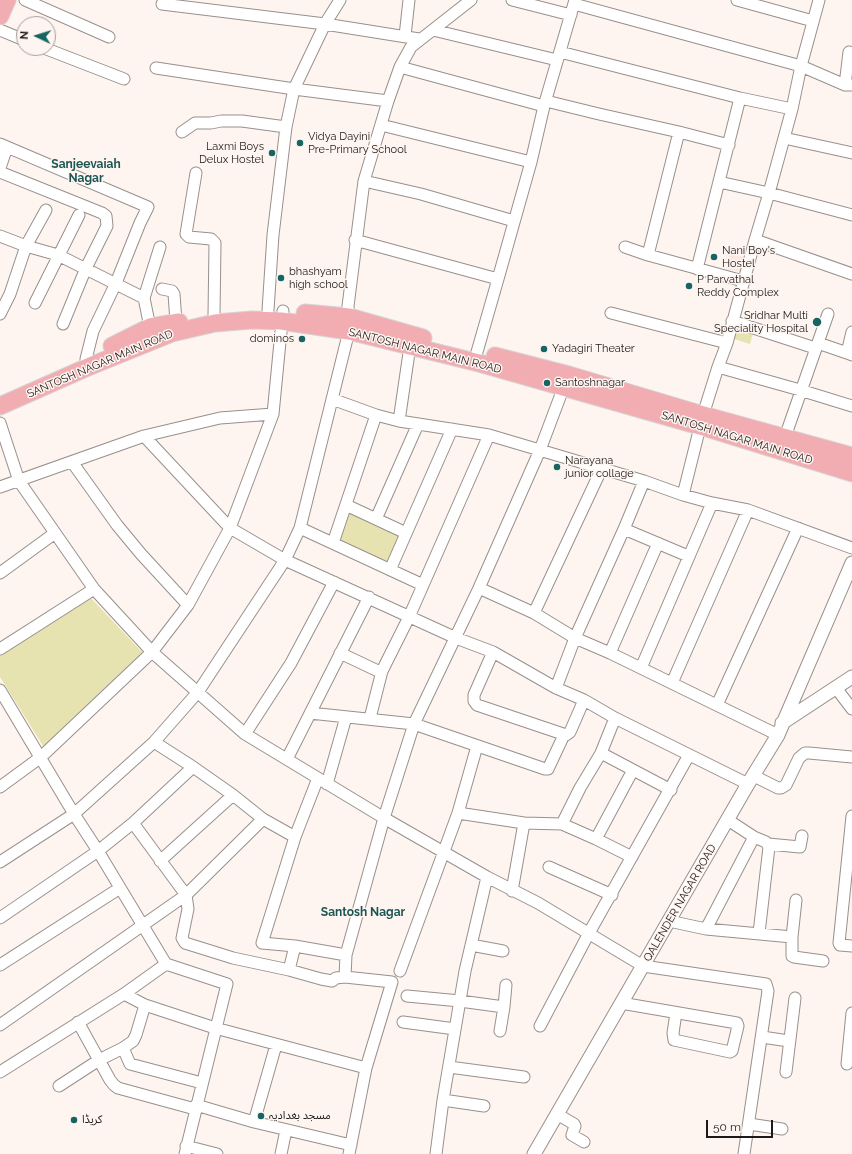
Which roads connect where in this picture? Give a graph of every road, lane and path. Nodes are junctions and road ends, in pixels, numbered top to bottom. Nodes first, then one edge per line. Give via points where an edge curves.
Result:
1 (7, 0) edge
2 (25, 0) edge
3 (340, 0) edge
4 (409, 0) edge
5 (471, 0) edge
6 (512, 0) edge
7 (819, 0) edge
8 (744, 1) edge
9 (575, 2) edge
10 (162, 4) dead end
11 (571, 15) junction
12 (0, 16) edge
13 (813, 21) junction
14 (325, 24) junction
15 (0, 30) edge
16 (433, 30) junction
17 (405, 36) junction
18 (16, 37) edge
19 (109, 37) dead end
20 (419, 39) junction
21 (849, 52) dead end
22 (56, 53) edge
23 (558, 56) junction
24 (801, 66) junction
25 (400, 67) junction
26 (156, 68) dead end
27 (124, 79) dead end
28 (848, 85) edge
29 (294, 89) junction
30 (740, 98) junction
31 (388, 101) junction
32 (545, 103) junction
33 (792, 109) junction
34 (381, 125) junction
35 (286, 127) junction
36 (182, 132) dead end
37 (679, 132) junction
38 (784, 138) junction
39 (729, 145) junction
40 (3, 146) edge
41 (852, 153) edge
42 (531, 162) junction
43 (0, 168) edge
44 (0, 172) edge
45 (196, 173) dead end
46 (364, 181) junction
47 (719, 182) junction
48 (769, 193) junction
49 (46, 210) dead end
50 (79, 215) dead end
51 (852, 215) edge
52 (514, 221) junction
53 (1, 239) edge
54 (355, 240) junction
55 (755, 240) junction
56 (26, 246) junction
57 (160, 247) dead end
58 (625, 247) dead end
59 (58, 255) junction
60 (648, 255) junction
61 (86, 268) junction
62 (697, 269) junction
63 (852, 274) edge
64 (498, 279) junction
65 (744, 281) junction
66 (116, 283) junction
67 (162, 289) dead end
68 (144, 298) junction
69 (35, 303) dead end
70 (611, 313) dead end
71 (0, 314) edge
72 (277, 314) junction
73 (828, 314) dead end
74 (214, 315) junction
75 (732, 321) junction
76 (176, 322) junction
77 (63, 324) dead end
78 (349, 324) junction
79 (150, 327) junction
80 (852, 332) edge
81 (727, 343) junction
82 (817, 345) junction
83 (410, 346) junction
84 (477, 352) junction
85 (849, 354) edge
86 (86, 359) junction
87 (718, 367) junction
88 (566, 381) junction
89 (800, 390) junction
90 (0, 398) edge
91 (332, 399) junction
92 (0, 406) edge
93 (852, 406) edge
94 (274, 414) junction
95 (376, 415) junction
96 (701, 420) junction
97 (399, 421) junction
98 (0, 423) edge
99 (418, 424) junction
100 (452, 429) junction
101 (489, 435) junction
102 (144, 436) junction
103 (785, 437) junction
104 (540, 450) junction
105 (852, 456) edge
106 (72, 462) junction
107 (602, 468) junction
108 (852, 473) edge
109 (19, 481) junction
110 (644, 481) junction
111 (0, 487) edge
112 (683, 495) junction
113 (712, 503) junction
114 (346, 505) junction
115 (748, 510) junction
116 (376, 519) junction
117 (230, 528) junction
118 (300, 528) junction
119 (798, 528) junction
120 (624, 529) junction
121 (55, 533) junction
122 (406, 533) junction
123 (333, 543) junction
124 (658, 543) junction
125 (852, 548) edge
126 (688, 556) junction
127 (285, 560) junction
128 (852, 563) edge
129 (390, 570) junction
130 (0, 573) edge
131 (334, 582) junction
132 (423, 585) junction
133 (479, 588) junction
134 (94, 589) junction
135 (369, 597) junction
136 (188, 605) junction
137 (534, 613) junction
138 (409, 617) junction
139 (456, 638) junction
140 (575, 638) junction
141 (0, 649) edge
142 (152, 652) junction
143 (493, 652) junction
144 (340, 653) junction
145 (610, 653) junction
146 (641, 668) junction
147 (382, 671) junction
148 (852, 677) edge
149 (672, 683) junction
150 (556, 688) junction
151 (836, 688) junction
152 (0, 690) edge
153 (198, 692) junction
154 (584, 700) junction
155 (717, 705) junction
156 (852, 710) edge
157 (310, 713) junction
158 (346, 717) junction
159 (370, 718) junction
160 (615, 718) junction
161 (782, 723) junction
162 (414, 724) junction
163 (245, 734) junction
164 (564, 735) junction
165 (778, 736) junction
166 (154, 742) junction
167 (477, 746) junction
168 (601, 753) junction
169 (689, 755) junction
170 (41, 757) junction
171 (852, 757) edge
172 (287, 759) junction
173 (193, 767) junction
174 (633, 770) junction
175 (751, 780) junction
176 (322, 781) junction
177 (0, 787) edge
178 (671, 790) junction
179 (233, 795) junction
180 (458, 813) junction
181 (74, 814) junction
182 (852, 816) edge
183 (384, 818) junction
184 (263, 820) junction
185 (728, 820) junction
186 (133, 823) junction
187 (524, 823) junction
188 (562, 824) junction
189 (802, 836) dead end
190 (295, 837) junction
191 (754, 837) junction
192 (596, 839) junction
193 (850, 841) edge
194 (768, 844) junction
195 (98, 851) junction
196 (444, 852) junction
197 (632, 858) junction
198 (160, 861) junction
199 (0, 862) edge
200 (549, 867) dead end
201 (487, 878) junction
202 (120, 888) junction
203 (512, 891) junction
204 (848, 892) edge
205 (186, 895) junction
206 (612, 895) junction
207 (796, 900) dead end
208 (0, 918) edge
209 (669, 921) junction
210 (143, 926) junction
211 (706, 929) junction
212 (589, 933) junction
213 (759, 933) junction
214 (792, 937) junction
215 (471, 945) junction
216 (295, 946) junction
217 (852, 946) edge
218 (503, 951) dead end
219 (346, 956) junction
220 (823, 960) dead end
221 (166, 964) junction
222 (0, 965) edge
223 (643, 966) junction
224 (290, 970) junction
225 (400, 971) dead end
226 (345, 976) junction
227 (506, 985) dead end
228 (124, 994) junction
229 (407, 996) dead end
230 (795, 998) dead end
231 (460, 1001) junction
232 (621, 1004) junction
233 (146, 1005) junction
234 (504, 1007) junction
235 (852, 1012) edge
236 (676, 1013) junction
237 (78, 1022) junction
238 (403, 1022) dead end
239 (0, 1025) edge
240 (540, 1026) dead end
241 (215, 1028) junction
242 (455, 1029) junction
243 (500, 1031) dead end
244 (762, 1037) junction
245 (789, 1041) junction
246 (276, 1045) junction
247 (123, 1048) junction
248 (99, 1060) junction
249 (847, 1064) dead end
250 (449, 1067) junction
251 (1, 1068) edge
252 (366, 1068) junction
253 (786, 1072) dead end
254 (524, 1076) dead end
255 (202, 1083) junction
256 (59, 1086) dead end
257 (443, 1100) junction
258 (484, 1106) dead end
259 (195, 1107) junction
260 (557, 1114) junction
261 (254, 1122) junction
262 (749, 1124) junction
263 (782, 1129) dead end
264 (286, 1130) junction
265 (584, 1142) dead end
266 (185, 1150) edge
267 (350, 1150) edge
268 (217, 1154) edge
269 (281, 1154) edge
270 (436, 1154) edge
271 (534, 1154) edge
272 (744, 1154) edge

1 - 12 main road
2 - 19 street
3 - 14 street
4 - 17 street
5 - 16 street
6 - 11 street
7 - 13 street
8 - 13 street
9 - 11 street
9 - 24 street
10 - 14 street
11 - 23 street
13 - 24 street
14 - 17 street
14 - 29 street
15 - 18 street
16 - 20 street
16 - 23 street
17 - 20 street
20 - 25 street via 411,47
21 - 28 street
22 - 27 street
23 - 30 street
23 - 32 street
24 - 28 street
24 - 33 street
25 - 31 street
25 - 32 street
26 - 29 street
29 - 31 street
29 - 35 street
30 - 33 street
30 - 39 street
31 - 34 street
32 - 37 street
32 - 42 street
33 - 38 street
34 - 42 street
34 - 46 street
35 - 36 street via 221,121 195,123
35 - 72 street via 273,235
37 - 39 street
37 - 60 street
38 - 41 street
38 - 48 street
39 - 47 street
40 - 43 street
40 - 66 street via 148,207
42 - 52 street
44 - 61 street via 106,216 107,226
45 - 74 street via 186,234 189,237 211,239 215,243
46 - 52 street via 421,194
46 - 54 street
47 - 48 street
47 - 62 street
48 - 51 street
48 - 55 street
49 - 56 street
50 - 59 street
52 - 64 street
53 - 56 street
54 - 64 street
54 - 78 street via 348,306
55 - 63 street
55 - 65 street
56 - 59 street
56 - 71 street via 10,294
57 - 68 street
58 - 60 street
59 - 61 street
59 - 69 street
60 - 62 street
61 - 66 street
61 - 77 street
62 - 65 street
64 - 84 street
65 - 75 street
66 - 68 street
66 - 86 street via 93,331
67 - 76 street via 174,294
68 - 79 street
70 - 81 street
72 - 74 main road, SANTOSH NAGAR MAIN ROAD
72 - 78 main road, SANTOSH NAGAR MAIN ROAD
72 - 92 main road, SANTOSH NAGAR MAIN ROAD via 172,332
72 - 94 street
73 - 82 street
74 - 76 main road, SANTOSH NAGAR MAIN ROAD
75 - 81 street
75 - 82 street
76 - 79 main road, SANTOSH NAGAR MAIN ROAD
78 - 83 main road, SANTOSH NAGAR MAIN ROAD
78 - 84 main road, SANTOSH NAGAR MAIN ROAD
78 - 91 street
79 - 86 main road, SANTOSH NAGAR MAIN ROAD
80 - 85 street
81 - 87 street
82 - 85 street
82 - 89 street
83 - 88 main road, SANTOSH NAGAR MAIN ROAD
83 - 97 street
84 - 88 main road, SANTOSH NAGAR MAIN ROAD
86 - 90 main road, SANTOSH NAGAR MAIN ROAD
87 - 89 street
87 - 96 street
88 - 96 main road, SANTOSH NAGAR MAIN ROAD
88 - 104 street
89 - 93 street
89 - 103 street
91 - 95 street
91 - 118 street
94 - 102 street via 220,418
94 - 117 street
95 - 97 street
95 - 114 street
96 - 103 main road, SANTOSH NAGAR MAIN ROAD
96 - 108 main road, SANTOSH NAGAR MAIN ROAD
96 - 112 street
97 - 99 street
98 - 109 street
99 - 100 street
99 - 116 street
100 - 101 street
100 - 122 street
101 - 104 street
101 - 132 street
102 - 106 street
102 - 117 street
103 - 105 main road, SANTOSH NAGAR MAIN ROAD
104 - 107 street
104 - 133 street
106 - 109 street
106 - 136 street via 117,525
107 - 110 street
107 - 137 street
109 - 111 street
109 - 121 street
110 - 112 street
110 - 120 street
112 - 113 street
113 - 115 street
113 - 126 street
114 - 116 street
114 - 123 street
115 - 119 street
115 - 149 street
116 - 122 street
117 - 127 street
117 - 136 street
118 - 123 street
118 - 127 street
119 - 125 street
119 - 155 street
120 - 124 street
120 - 140 street
121 - 130 street
121 - 134 street
122 - 129 street
123 - 129 street
124 - 126 street
124 - 145 street
126 - 146 street
127 - 131 street
127 - 153 street
128 - 161 street, QALENDER NAGAR ROAD
129 - 132 street
131 - 135 street
131 - 163 street via 291,663
132 - 138 street
133 - 137 street
133 - 139 street
134 - 141 street
134 - 142 street
135 - 138 street
135 - 144 street
136 - 142 street
137 - 140 street
138 - 139 street
138 - 147 street
139 - 143 street
139 - 162 street
140 - 145 street
140 - 150 street
142 - 153 street
142 - 170 street
143 - 150 street
143 - 164 street via 474,695 476,703
144 - 147 street
144 - 157 street
145 - 146 street
146 - 149 street
147 - 159 street
148 - 151 street
149 - 155 street
150 - 154 street
151 - 156 street
151 - 161 street
152 - 170 street
153 - 163 street
153 - 166 street
154 - 160 street
154 - 164 street via 570,732
155 - 165 street
157 - 158 street
157 - 172 street
158 - 159 street
158 - 176 street
159 - 162 street
160 - 168 street
160 - 169 street
161 - 165 street, QALENDER NAGAR ROAD
162 - 167 street
162 - 183 street
163 - 172 street
164 - 167 street via 548,769
165 - 175 street, QALENDER NAGAR ROAD
166 - 173 street
166 - 181 street
167 - 180 street
168 - 174 street
168 - 188 street
169 - 175 street
169 - 178 street
170 - 177 street
170 - 181 street
171 - 175 street via 805,753 799,758 786,785 782,788
172 - 176 street
173 - 179 street
173 - 186 street
174 - 178 street
174 - 192 street
175 - 185 street, QALENDER NAGAR ROAD
176 - 183 street
176 - 190 street
178 - 197 street
179 - 184 street
179 - 198 street
180 - 187 street
180 - 196 street
181 - 195 street
181 - 199 street
182 - 193 street
183 - 196 street
183 - 219 street
184 - 190 street
184 - 205 street
185 - 191 street
185 - 209 street, QALENDER NAGAR ROAD
186 - 195 street
186 - 198 street
187 - 188 street
187 - 203 street
188 - 192 street
189 - 194 street via 800,847
190 - 216 street via 262,943
191 - 194 street
191 - 211 street
192 - 197 street
193 - 204 street
194 - 213 street
195 - 202 street
195 - 208 street
196 - 201 street
196 - 225 street
197 - 206 street
198 - 205 street
200 - 206 street
201 - 203 street
201 - 215 street
202 - 210 street
202 - 222 street
203 - 212 street
204 - 217 street via 839,943
205 - 210 street
205 - 224 street via 188,909 182,938 185,943 233,958
206 - 212 street
207 - 214 street
209 - 211 street
209 - 223 street, QALENDER NAGAR ROAD
210 - 221 street
210 - 239 street
211 - 213 street
212 - 223 street
212 - 240 street
213 - 214 street
214 - 220 street via 791,954 794,957
215 - 218 street
215 - 231 street
216 - 219 street
216 - 224 street
219 - 226 street
221 - 228 street
221 - 241 street via 227,984
223 - 232 street, QALENDER NAGAR ROAD
223 - 244 street via 766,984 768,991
224 - 226 street via 332,981
226 - 252 street via 392,982
227 - 234 street
228 - 233 street
228 - 237 street
229 - 231 street
230 - 245 street
231 - 234 street
231 - 242 street
232 - 236 street
232 - 260 street, QALENDER NAGAR ROAD
233 - 241 street
233 - 247 street via 135,1038
234 - 243 street
235 - 249 street
236 - 236 street via 672,1034 674,1040 732,1051 738,1023
237 - 248 street
237 - 251 street
238 - 242 street
241 - 246 street
241 - 255 street
242 - 250 street
244 - 245 street
244 - 262 street
245 - 253 street
246 - 252 street
246 - 261 street
247 - 248 street
247 - 255 street via 130,1064
248 - 256 street
248 - 259 street via 110,1080 118,1088
250 - 254 street
250 - 257 street
252 - 267 street
255 - 259 street
257 - 258 street
257 - 270 street
259 - 261 street
259 - 266 street
260 - 265 street via 574,1124 572,1135
260 - 271 street, QALENDER NAGAR ROAD
261 - 264 street
262 - 263 street
262 - 272 street
264 - 267 street
264 - 269 street
266 - 268 street

